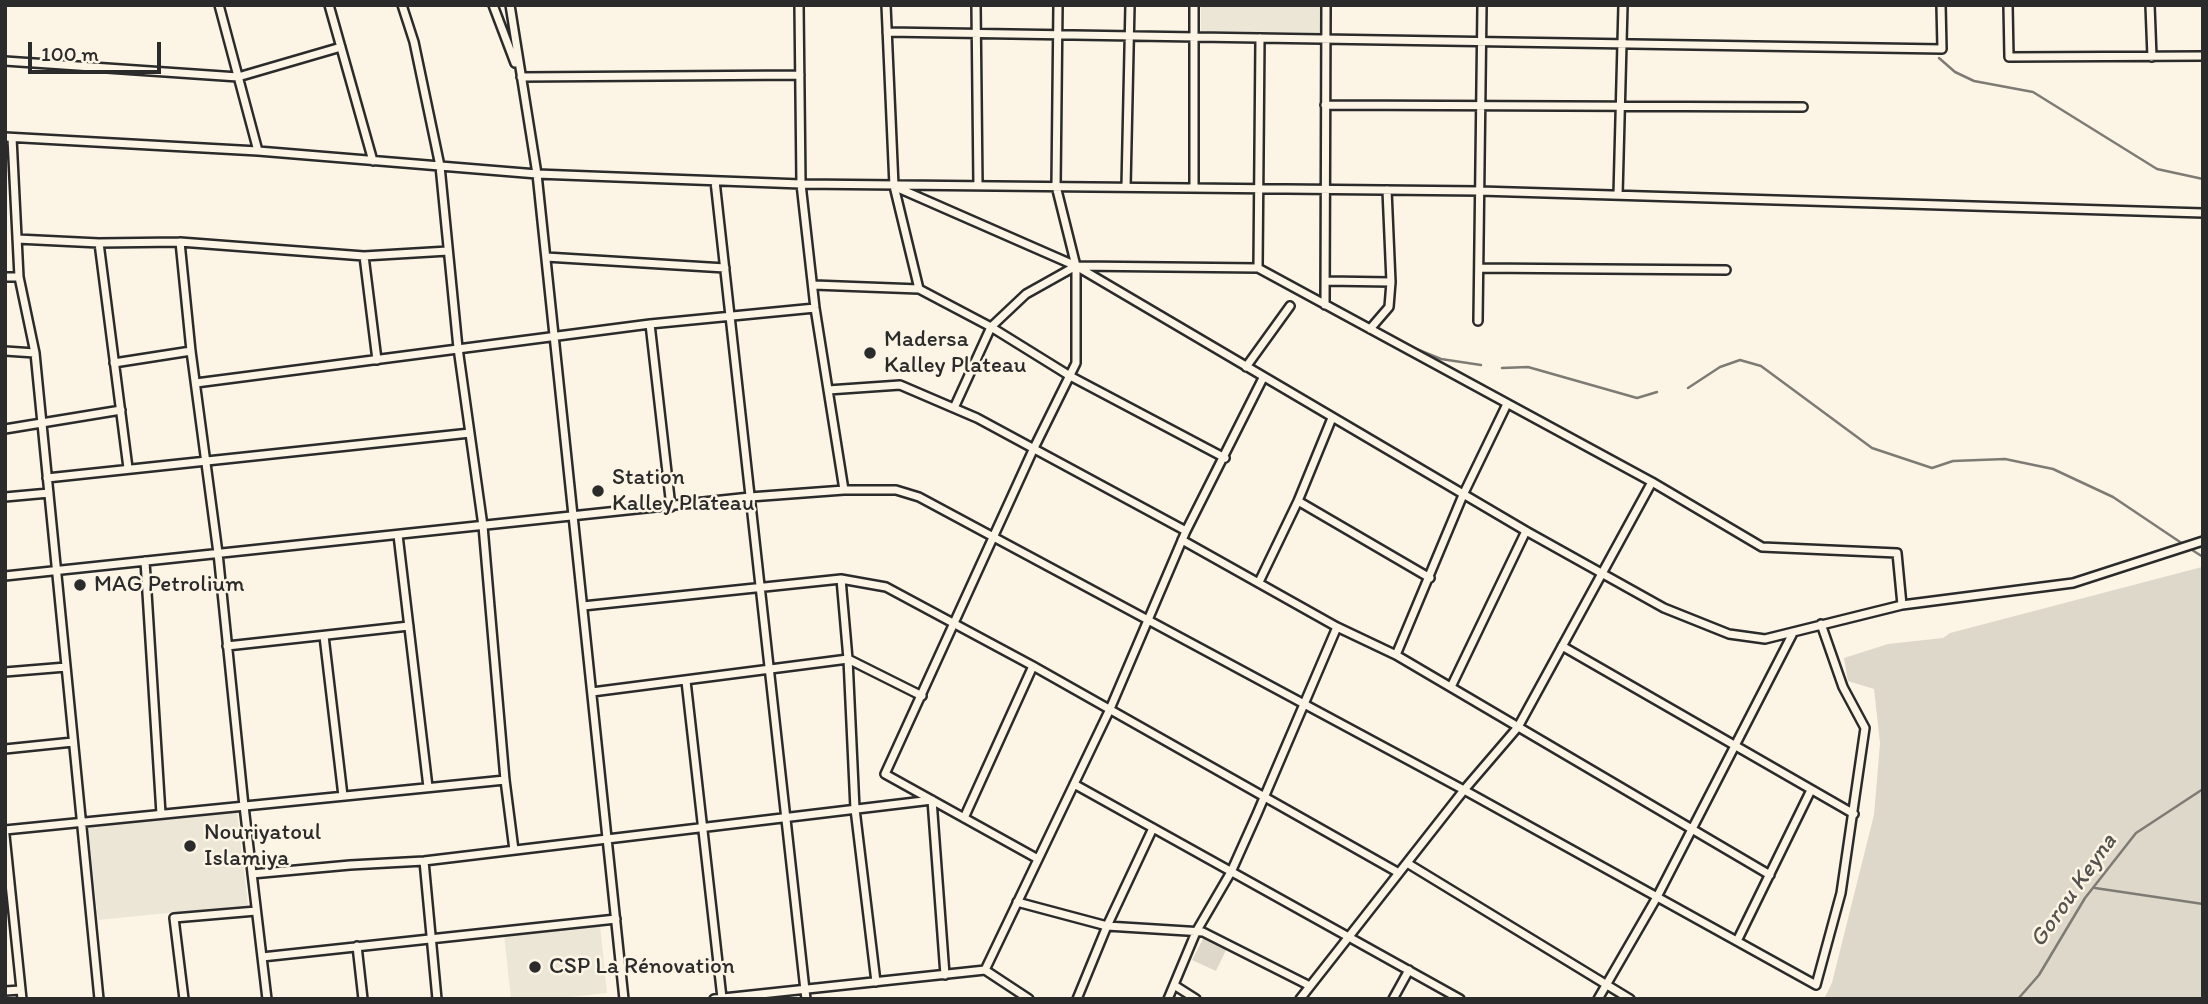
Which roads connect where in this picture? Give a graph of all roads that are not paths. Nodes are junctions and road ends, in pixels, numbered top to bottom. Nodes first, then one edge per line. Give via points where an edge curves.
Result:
1 (219, 5) edge
2 (330, 5) edge
3 (402, 5) edge
4 (493, 5) edge
5 (510, 5) edge
6 (799, 5) edge
7 (886, 5) edge
8 (976, 5) edge
9 (1058, 5) edge
10 (1130, 5) edge
11 (1194, 5) edge
12 (1326, 5) edge
13 (1482, 5) edge
14 (1623, 5) edge
15 (1941, 5) edge
16 (2008, 5) edge
17 (2150, 5) edge
18 (887, 32) junction
19 (976, 33) junction
20 (1058, 35) junction
21 (1130, 36) junction
22 (1193, 37) junction
23 (1260, 38) junction
24 (1326, 39) junction
25 (1481, 42) junction
26 (1623, 44) junction
27 (341, 47) junction
28 (2203, 56) edge
29 (2152, 57) junction
30 (5, 61) edge
31 (800, 75) junction
32 (238, 77) junction
33 (521, 77) junction
34 (1325, 105) junction
35 (1621, 105) junction
36 (1481, 106) junction
37 (1803, 107) dead end
38 (8, 138) edge
39 (258, 151) junction
40 (373, 161) junction
41 (440, 166) junction
42 (537, 174) junction
43 (715, 181) junction
44 (801, 184) junction
45 (894, 186) junction
46 (978, 186) junction
47 (1056, 187) junction
48 (1126, 187) junction
49 (1194, 188) junction
50 (1259, 188) junction
51 (1324, 189) junction
52 (1387, 190) junction
53 (1480, 191) junction
54 (1618, 195) junction
55 (2203, 213) edge
56 (5, 219) edge
57 (16, 219) junction
58 (17, 239) junction
59 (180, 242) junction
60 (99, 243) junction
61 (448, 251) junction
62 (364, 256) junction
63 (546, 257) junction
64 (1076, 266) junction
65 (725, 268) junction
66 (1258, 268) junction
67 (1479, 268) junction
68 (1726, 270) dead end
69 (5, 277) edge
70 (19, 277) junction
71 (1326, 281) junction
72 (1391, 282) junction
73 (814, 285) junction
74 (919, 289) junction
75 (1325, 305) junction
76 (1290, 306) dead end
77 (815, 308) junction
78 (730, 316) junction
79 (1478, 321) dead end
80 (650, 324) junction
81 (991, 327) junction
82 (1370, 329) junction
83 (554, 336) junction
84 (458, 348) junction
85 (5, 351) edge
86 (191, 351) junction
87 (35, 353) junction
88 (377, 360) junction
89 (114, 363) junction
90 (1247, 368) junction
91 (1070, 376) junction
92 (1263, 378) junction
93 (195, 383) junction
94 (828, 390) junction
95 (1507, 404) junction
96 (954, 408) junction
97 (121, 410) junction
98 (1332, 418) junction
99 (42, 425) junction
100 (5, 429) edge
101 (470, 433) junction
102 (1033, 450) junction
103 (1225, 458) junction
104 (206, 463) junction
105 (128, 468) junction
106 (47, 478) junction
107 (1652, 482) junction
108 (844, 490) junction
109 (49, 493) junction
110 (1463, 495) junction
111 (5, 497) edge
112 (750, 497) junction
113 (1298, 501) junction
114 (671, 507) junction
115 (573, 517) junction
116 (483, 526) junction
117 (1186, 531) junction
118 (1526, 531) junction
119 (398, 535) junction
120 (995, 537) junction
121 (1182, 540) junction
122 (2203, 541) edge
123 (218, 553) junction
124 (145, 561) junction
125 (56, 570) junction
126 (1602, 573) junction
127 (5, 576) edge
128 (1430, 578) junction
129 (841, 579) junction
130 (1259, 582) junction
131 (760, 589) junction
132 (1902, 605) junction
133 (583, 606) junction
134 (1149, 620) junction
135 (1821, 624) junction
136 (955, 625) junction
137 (409, 626) junction
138 (1337, 627) junction
139 (1793, 634) junction
140 (324, 635) junction
141 (227, 646) junction
142 (1562, 646) junction
143 (1396, 655) junction
144 (848, 659) junction
145 (1033, 666) junction
146 (66, 667) junction
147 (769, 671) junction
148 (5, 672) edge
149 (687, 681) junction
150 (1451, 687) junction
151 (592, 692) junction
152 (922, 696) junction
153 (1304, 704) junction
154 (1110, 709) junction
155 (1518, 727) junction
156 (73, 742) junction
157 (1736, 747) junction
158 (5, 749) edge
159 (505, 780) junction
160 (1074, 784) junction
161 (428, 788) junction
162 (1464, 790) junction
163 (1811, 790) junction
164 (343, 796) junction
165 (1265, 797) junction
166 (932, 800) junction
167 (244, 806) junction
168 (855, 809) junction
169 (161, 814) junction
170 (1854, 814) junction
171 (786, 818) junction
172 (964, 818) junction
173 (81, 822) junction
174 (703, 828) junction
175 (1153, 828) junction
176 (1692, 829) junction
177 (5, 832) edge
178 (607, 839) junction
179 (514, 850) junction
180 (1038, 859) junction
181 (424, 862) junction
182 (1407, 863) junction
183 (1231, 872) junction
184 (1399, 873) junction
185 (252, 874) junction
186 (1770, 875) junction
187 (1657, 897) junction
188 (1017, 902) junction
189 (9, 909) edge
190 (256, 911) junction
191 (616, 919) junction
192 (1107, 926) junction
193 (1196, 932) junction
194 (1349, 937) junction
195 (431, 938) junction
196 (1737, 941) junction
197 (357, 946) junction
198 (262, 957) junction
199 (985, 970) junction
200 (1409, 971) junction
201 (945, 975) junction
202 (876, 982) junction
203 (1174, 985) junction
204 (1606, 985) junction
205 (1310, 986) junction
206 (804, 989) junction
207 (21, 990) junction
208 (5, 991) edge
209 (722, 998) edge
210 (22, 999) edge
211 (99, 999) edge
212 (184, 999) edge
213 (267, 999) edge
214 (363, 999) edge
215 (438, 999) edge
216 (624, 999) edge
217 (713, 999) edge
218 (806, 999) edge
219 (1029, 999) edge
220 (1077, 999) edge
221 (1168, 999) edge
222 (1196, 999) edge
223 (1300, 999) edge
224 (1393, 999) edge
225 (1460, 999) edge
226 (1598, 999) edge
227 (1630, 999) edge

1 - 32 street
2 - 27 street
3 - 41 street
4 - 33 street
5 - 33 street
6 - 31 street
7 - 18 street
8 - 19 street
9 - 20 street
10 - 21 street
11 - 22 street
12 - 24 street
13 - 25 street
14 - 26 street
15 - 26 street via 1942,49
16 - 29 street via 2009,57
17 - 29 street
18 - 19 street
18 - 45 street
19 - 20 street
19 - 46 street
20 - 21 street
20 - 47 street
21 - 22 street
21 - 48 street
22 - 23 street
22 - 49 street
23 - 24 street
23 - 50 street
24 - 25 street
24 - 34 street
25 - 26 street
25 - 36 street
26 - 35 street
27 - 32 street
27 - 40 street
28 - 29 street
30 - 32 street
31 - 33 street
31 - 44 street
32 - 39 street
33 - 42 street
34 - 36 street
34 - 51 street
35 - 36 street
35 - 37 street
35 - 54 street
36 - 53 street
38 - 39 street
38 - 57 street
39 - 40 street
40 - 41 street
41 - 42 street
41 - 61 street
42 - 43 street
42 - 63 street
43 - 44 street
43 - 65 street
44 - 45 street
44 - 73 street
45 - 46 street
45 - 64 street
45 - 74 street
46 - 47 street
47 - 48 street
47 - 64 street
48 - 49 street
49 - 50 street
50 - 51 street
50 - 66 street
51 - 52 street
51 - 71 street
52 - 53 street
52 - 72 street
53 - 54 street
53 - 67 street
54 - 55 street
56 - 57 street
57 - 58 street
58 - 60 street
58 - 70 street
59 - 60 street
59 - 62 street
59 - 86 street
60 - 89 street
61 - 62 street
61 - 84 street
62 - 88 street
63 - 65 street
63 - 83 street
64 - 66 street
64 - 81 street via 1026,294
64 - 90 street
64 - 91 street via 1076,363
65 - 78 street
66 - 75 street
67 - 68 street
67 - 79 street
69 - 70 street
70 - 87 street
71 - 72 street
71 - 75 street
72 - 82 street via 1389,307
73 - 74 street
73 - 77 street
74 - 81 street
75 - 82 street
76 - 90 street
77 - 78 street
77 - 94 street
78 - 80 street
78 - 112 street
80 - 83 street
80 - 114 street
81 - 91 street
81 - 96 street
82 - 95 street
83 - 84 street
83 - 115 street
84 - 88 street
84 - 101 street
85 - 87 street
86 - 89 street
86 - 93 street
87 - 99 street
88 - 93 street
89 - 97 street
90 - 92 street
91 - 102 street
91 - 103 street
92 - 98 street
92 - 103 street
93 - 104 street
94 - 96 street via 900,385
94 - 108 street
95 - 107 street
95 - 110 street
96 - 102 street
97 - 99 street
97 - 105 street
98 - 110 street
98 - 113 street
99 - 100 street
99 - 106 street
101 - 104 street
101 - 116 street
102 - 117 street
102 - 120 street
103 - 117 street
104 - 105 street
104 - 123 street
105 - 106 street
106 - 109 street
107 - 126 street
107 - 132 street via 1762,547 1897,553
108 - 112 street
108 - 120 street via 884,489 919,497
109 - 111 street
109 - 125 street
110 - 118 street
110 - 128 street
112 - 114 street
112 - 131 street
113 - 128 street
113 - 130 street
114 - 115 street
115 - 116 street
115 - 133 street
116 - 119 street
116 - 159 street
117 - 121 street
118 - 126 street
118 - 150 street
119 - 123 street
119 - 137 street
120 - 134 street
120 - 136 street
121 - 130 street
121 - 134 street
122 - 132 street via 2073,583
123 - 124 street
123 - 141 street
124 - 125 street
124 - 169 street
125 - 127 street
125 - 146 street
126 - 139 street via 1689,619 1729,634 1765,639
126 - 142 street
128 - 143 street
129 - 131 street
129 - 136 street via 886,587
129 - 144 street
130 - 138 street
131 - 133 street
131 - 147 street
132 - 135 street
133 - 151 street
134 - 153 street
134 - 154 street
135 - 139 street
135 - 170 street via 1843,687 1865,728
136 - 145 street
136 - 152 street
137 - 140 street
137 - 161 street
138 - 143 street
138 - 153 street
139 - 157 street
140 - 141 street
140 - 164 street
141 - 167 street
142 - 155 street
142 - 157 street
143 - 150 street
144 - 147 street
144 - 152 street
144 - 168 street
145 - 154 street
145 - 172 street
146 - 148 street
146 - 156 street
147 - 149 street
147 - 171 street
149 - 151 street
149 - 174 street
150 - 155 street
151 - 178 street
152 - 166 street via 886,774
153 - 162 street
153 - 165 street
154 - 160 street
154 - 165 street
155 - 162 street
155 - 176 street
156 - 158 street
156 - 173 street
157 - 163 street
157 - 176 street
159 - 161 street
159 - 179 street
160 - 175 street
160 - 180 street
161 - 164 street
162 - 182 street
162 - 187 street
163 - 170 street
163 - 186 street
164 - 167 street
165 - 183 street
165 - 184 street
166 - 168 street
166 - 172 street
166 - 201 street
167 - 169 street
167 - 185 street
168 - 171 street
168 - 202 street
169 - 173 street
170 - 196 street via 1841,893 1816,985
171 - 174 street
171 - 206 street
172 - 180 street
173 - 177 street
173 - 211 street
174 - 178 street
174 - 209 street
175 - 183 street
175 - 192 street
176 - 186 street
176 - 187 street
177 - 189 street
178 - 179 street
178 - 191 street
179 - 181 street
180 - 188 street
181 - 185 street
181 - 195 street
182 - 184 street
182 - 204 street
183 - 193 street
183 - 194 street
184 - 194 street
185 - 190 street
186 - 196 street
187 - 196 street
187 - 204 street
188 - 192 street
188 - 199 street
189 - 207 street
190 - 198 street
190 - 212 street via 174,918
191 - 195 street
191 - 216 street
192 - 193 street
192 - 220 street
193 - 203 street
193 - 205 street
194 - 200 street
194 - 205 street
195 - 197 street
195 - 215 street
197 - 198 street
197 - 214 street
198 - 213 street
199 - 201 street
199 - 219 street
200 - 224 street
200 - 225 street
201 - 202 street
202 - 206 street
203 - 221 street
203 - 222 street
204 - 226 street
204 - 227 street
205 - 223 street
206 - 209 street
206 - 218 street
207 - 208 street
207 - 210 street
209 - 217 street

